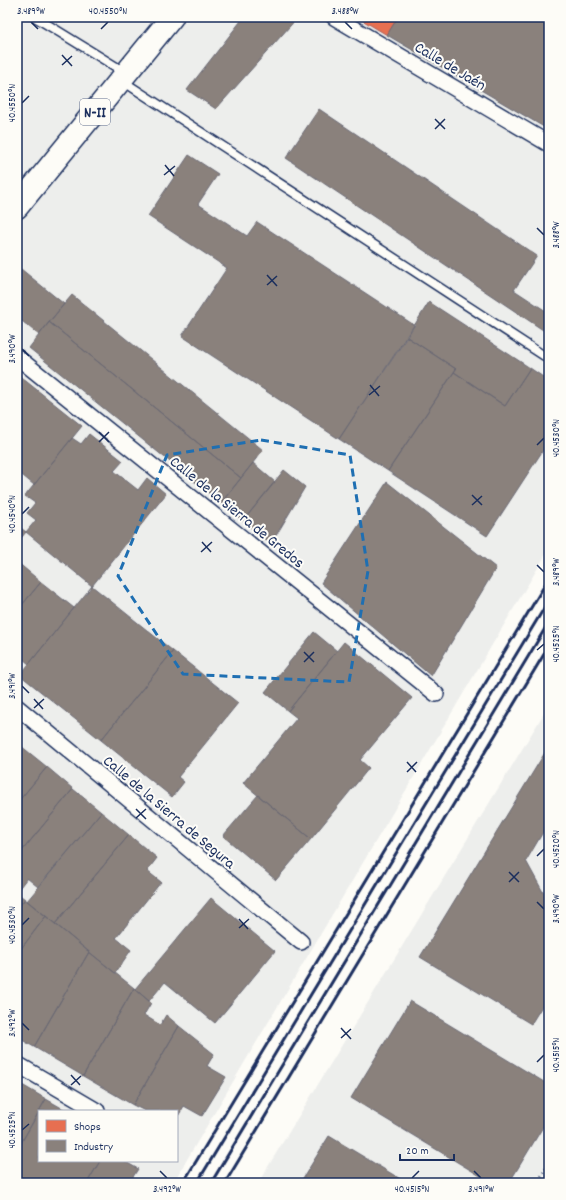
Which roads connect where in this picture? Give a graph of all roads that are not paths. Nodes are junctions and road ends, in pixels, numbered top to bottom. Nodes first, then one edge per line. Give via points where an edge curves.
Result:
1 (34, 17) edge
2 (172, 17) edge
3 (334, 17) edge
4 (124, 77) junction
5 (549, 144) edge
6 (17, 206) edge
7 (17, 357) edge
8 (549, 359) edge
9 (436, 694) dead end
10 (17, 707) edge
11 (300, 942) dead end
12 (17, 1064) edge
13 (96, 1110) edge

1 - 4 lane
2 - 4 main road, N-II
3 - 5 street, Calle de Jaén
4 - 6 main road, N-II
4 - 8 lane
7 - 9 street, Calle de la Sierra de Gredos
10 - 11 street, Calle de la Sierra de Segura
12 - 13 street

